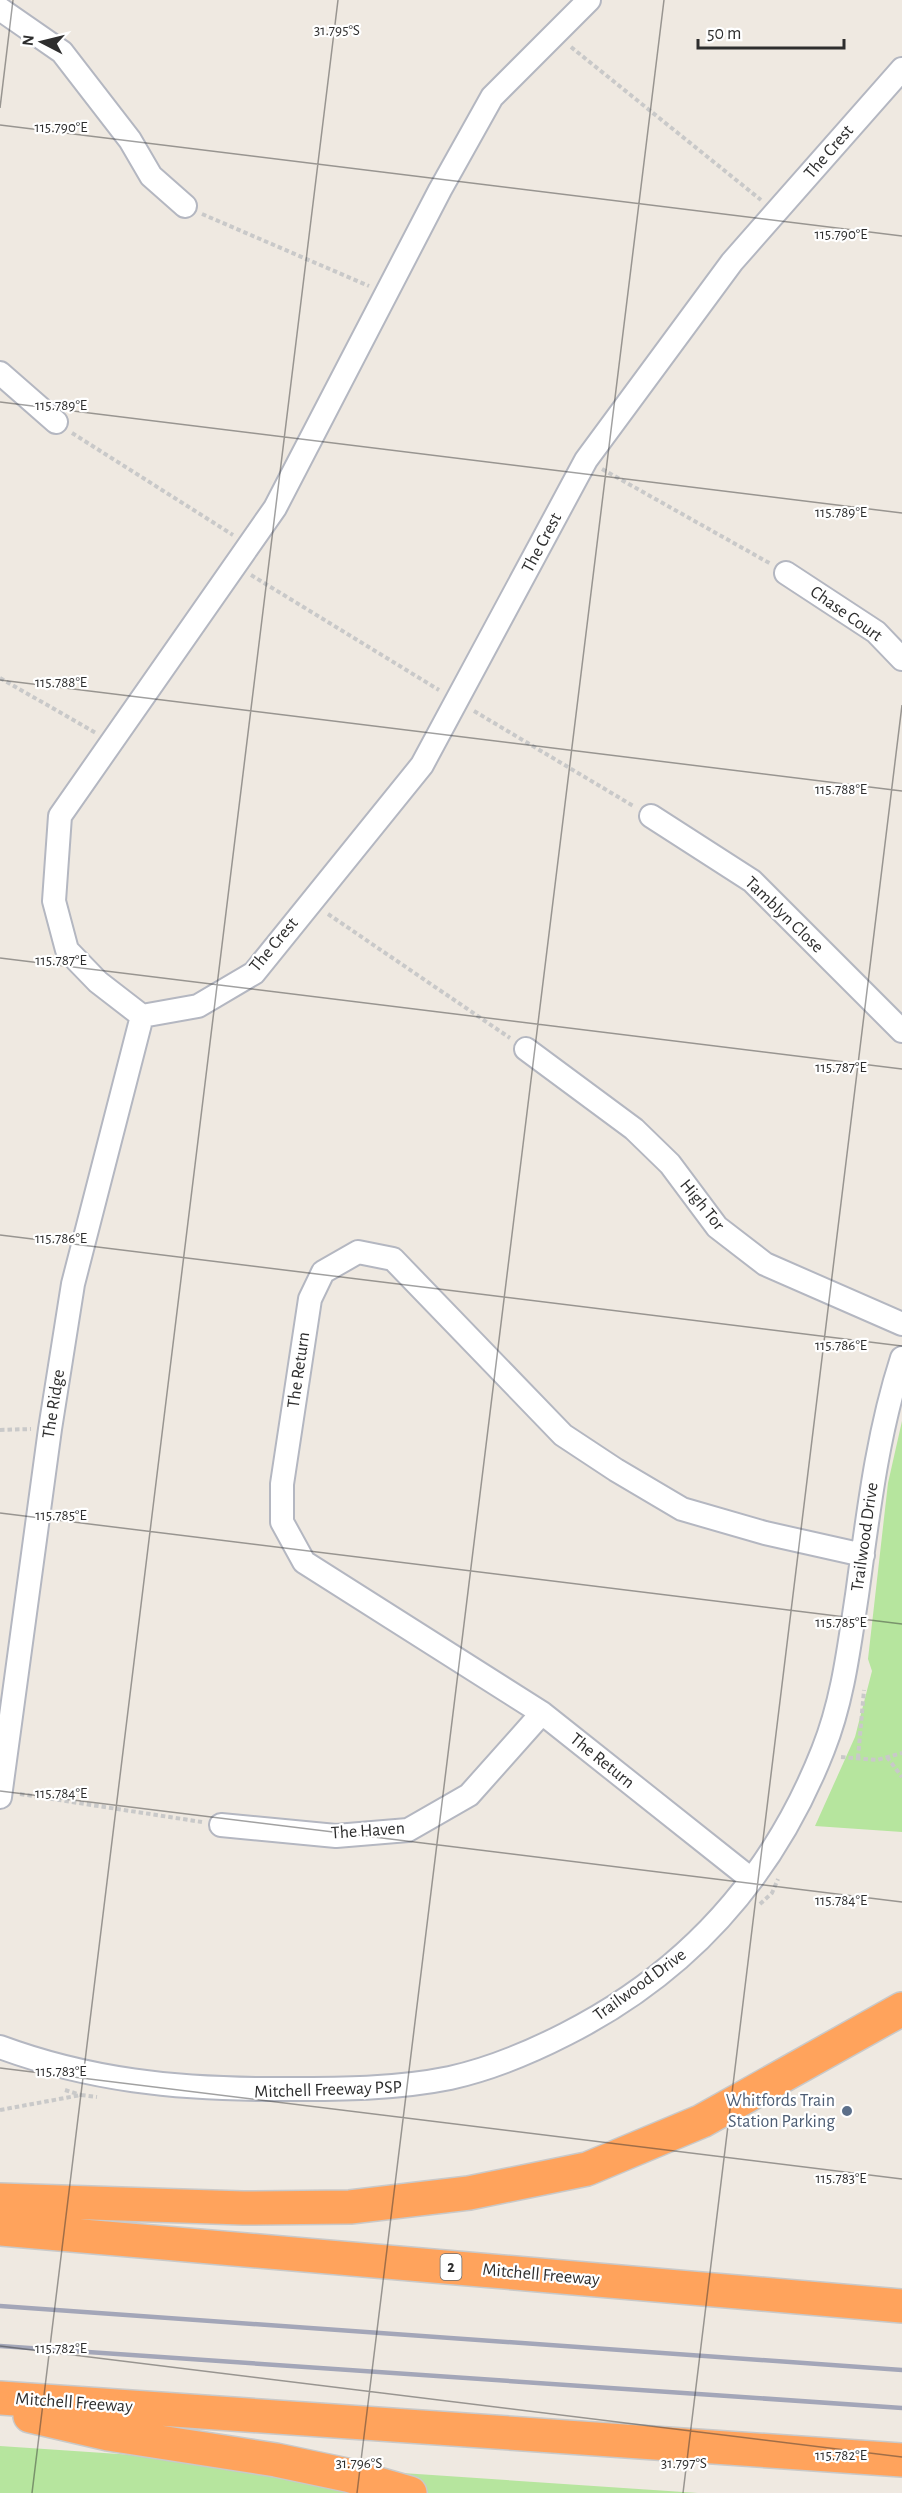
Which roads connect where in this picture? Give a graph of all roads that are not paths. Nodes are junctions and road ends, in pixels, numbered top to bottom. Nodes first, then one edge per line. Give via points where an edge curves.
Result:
1 (589, 0) edge
2 (0, 9) edge
3 (902, 69) edge
4 (185, 206) road end
5 (0, 373) edge
6 (56, 422) road end
7 (786, 573) road end
8 (902, 658) edge
9 (651, 816) dead end
10 (142, 1016) junction
11 (902, 1031) edge
12 (526, 1049) road end
13 (902, 1324) edge
14 (902, 1358) edge
15 (863, 1555) junction
16 (542, 1713) junction
17 (1, 1794) edge
18 (221, 1825) road end
19 (751, 1880) junction
20 (902, 2009) edge
21 (0, 2048) edge
22 (0, 2200) edge
23 (0, 2229) edge
24 (902, 2306) edge
25 (0, 2398) edge
26 (0, 2409) edge
27 (902, 2460) edge
28 (410, 2493) edge

1 - 10 street via 492,97 275,508 60,816 54,901 67,950 98,982
2 - 4 street via 62,52 130,140 151,176
3 - 10 street, The Crest via 732,262 586,460 422,765 254,973 198,1006
5 - 6 street
7 - 8 street, Chase Court via 876,632
9 - 11 street, Tamblyn Close via 752,881
10 - 17 street, The Ridge via 73,1284
12 - 13 street, High Tor via 634,1129 670,1164 717,1227 765,1264
14 - 15 street, Trailwood Drive via 884,1423
15 - 16 street, The Return via 682,1509 616,1470 563,1435 393,1259 358,1252 323,1272 310,1299 282,1484 282,1522 304,1562
15 - 19 street, Trailwood Drive via 843,1682 825,1747 796,1811
16 - 18 street, The Haven via 470,1795 408,1830 336,1836
16 - 19 street, The Return
19 - 21 street, Trailwood Drive via 703,1938 634,1994 547,2043 506,2061 452,2077 400,2086 347,2089 183,2087 93,2075
20 - 22 highway via 702,2121 587,2169 469,2193 350,2207 243,2208
23 - 24 highway, Mitchell Freeway / 2
25 - 27 highway, Mitchell Freeway
26 - 28 highway via 108,2434 276,2460

